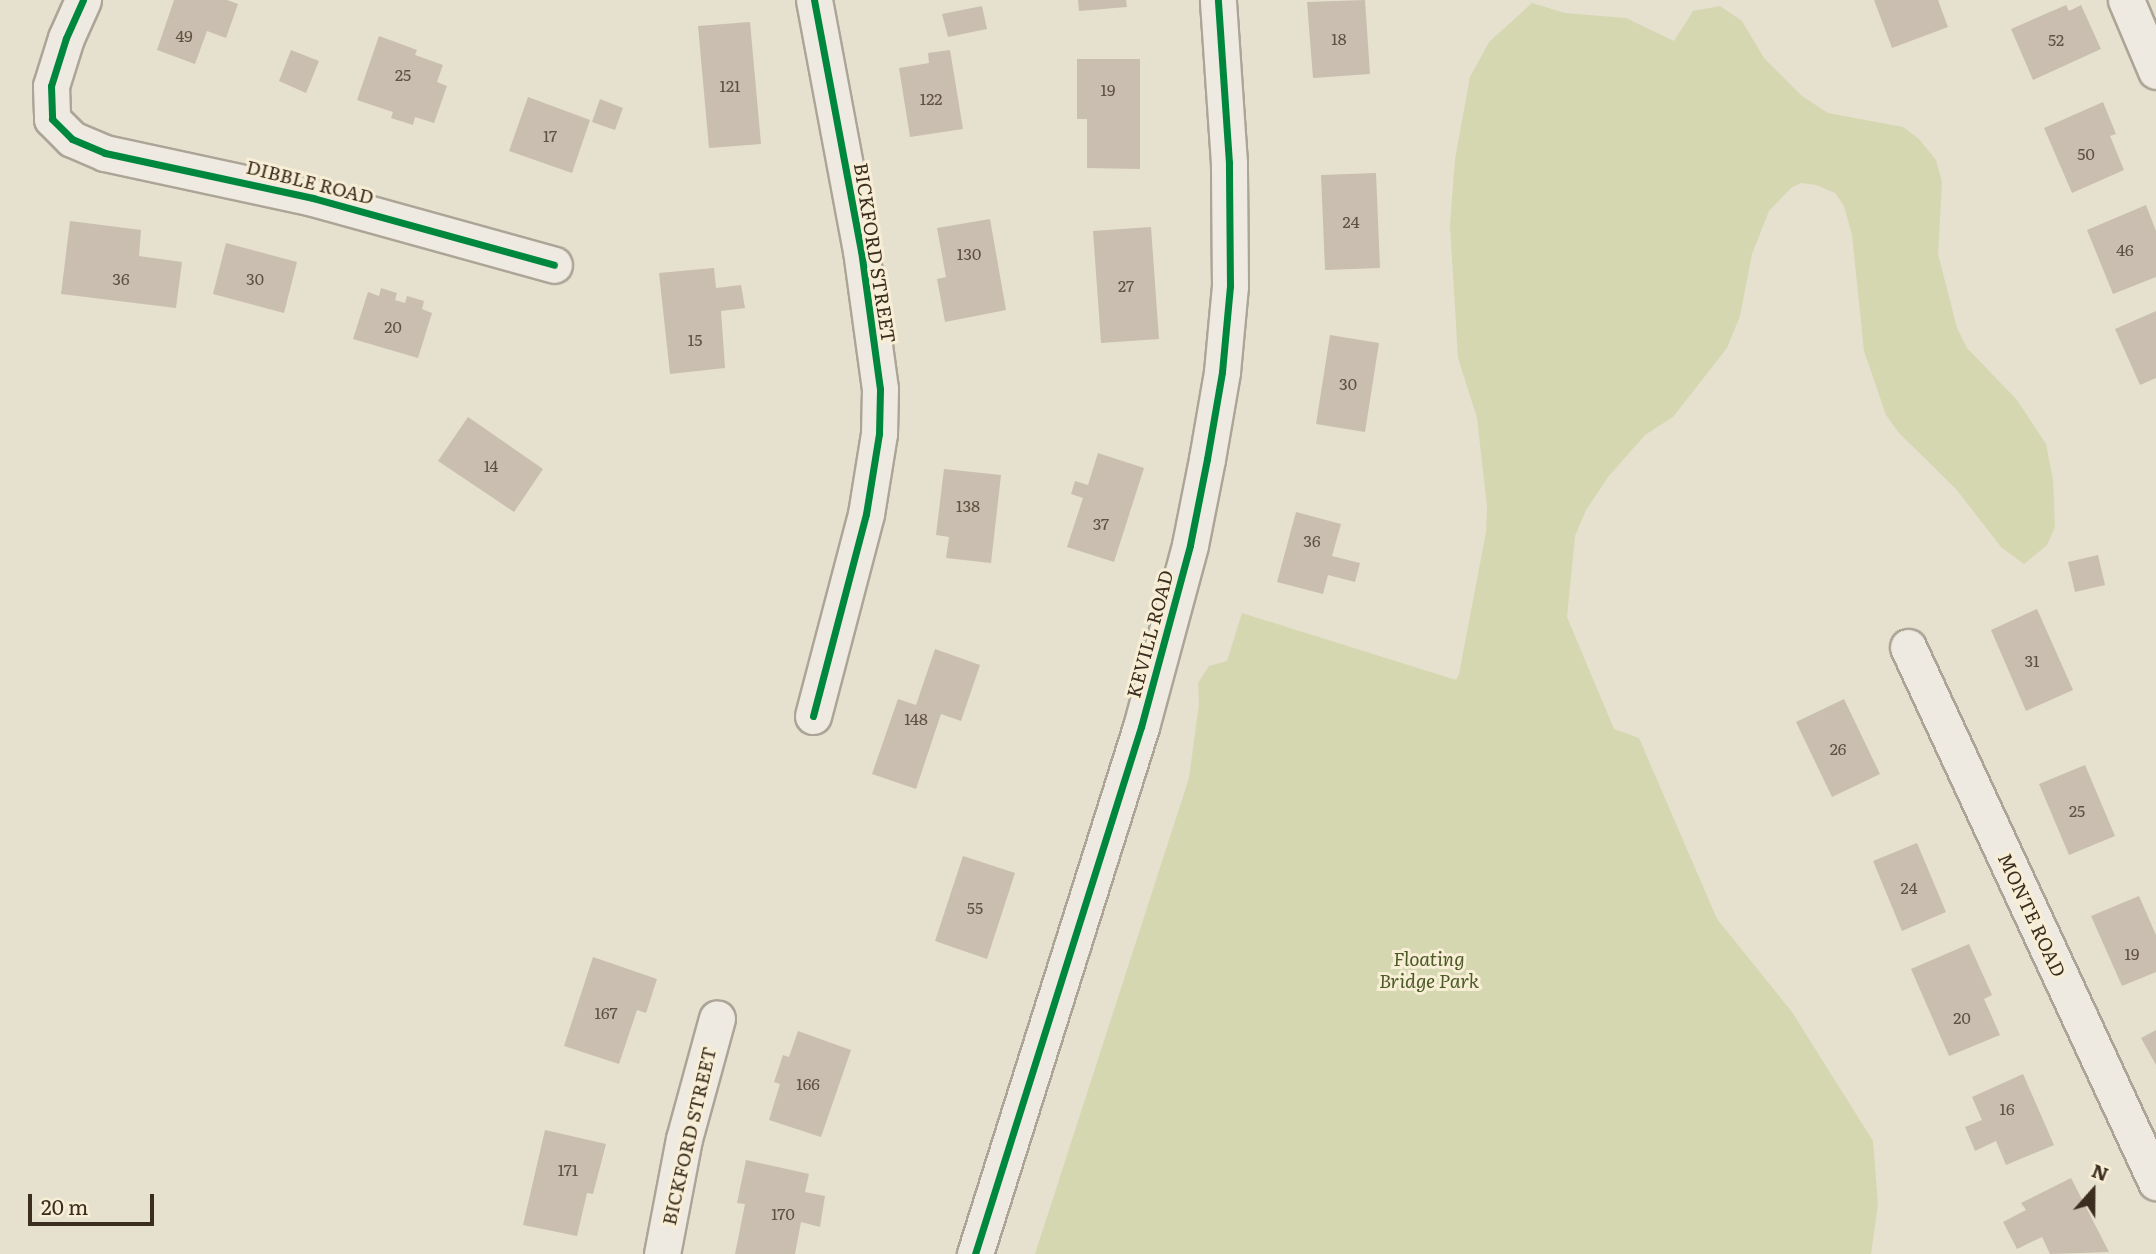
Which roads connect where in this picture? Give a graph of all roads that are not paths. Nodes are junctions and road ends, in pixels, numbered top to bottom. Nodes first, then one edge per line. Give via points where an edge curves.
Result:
1 (83, 0) edge
2 (814, 0) edge
3 (1218, 0) edge
4 (2126, 0) edge
5 (2156, 71) edge
6 (554, 265) dead end
7 (1908, 647) dead end
8 (813, 716) dead end
9 (717, 1018) dead end
10 (2156, 1182) edge
11 (662, 1254) edge
12 (975, 1254) edge

1 - 6 street, DIBBLE ROAD via 51,86 52,119 72,139 105,153 313,198
2 - 8 street, BICKFORD STREET via 861,251 880,389 878,445 866,514
3 - 12 street, KEVILL ROAD via 1229,163 1230,286 1222,372 1190,545 1141,727
4 - 5 street
7 - 10 street, MONTE ROAD
9 - 11 street, BICKFORD STREET via 684,1139

